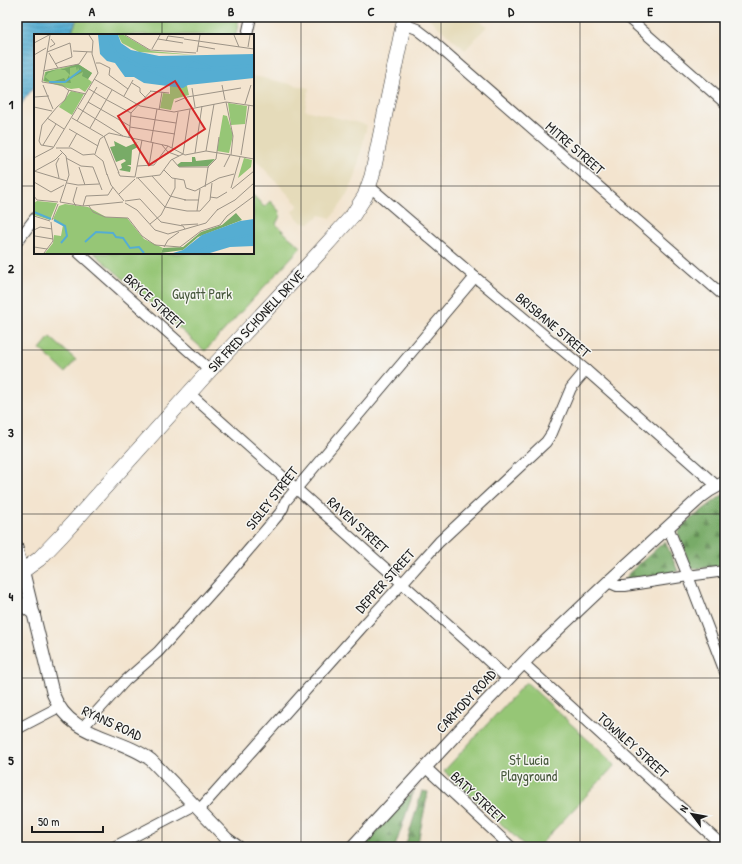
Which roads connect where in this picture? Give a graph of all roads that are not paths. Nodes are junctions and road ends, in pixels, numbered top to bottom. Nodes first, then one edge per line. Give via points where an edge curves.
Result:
1 (251, 17) edge
2 (627, 17) edge
3 (405, 20) edge
4 (247, 34) edge
5 (725, 103) edge
6 (369, 186) junction
7 (34, 219) edge
8 (17, 242) edge
9 (80, 254) edge
10 (475, 277) junction
11 (725, 297) edge
12 (210, 370) junction
13 (586, 370) junction
14 (190, 393) junction
15 (721, 484) edge
16 (296, 489) junction
17 (668, 527) junction
18 (17, 546) edge
19 (725, 572) edge
20 (20, 573) edge
21 (688, 576) junction
22 (608, 582) junction
23 (402, 583) junction
24 (17, 601) edge
25 (34, 614) junction
26 (523, 663) junction
27 (725, 672) edge
28 (508, 679) junction
29 (59, 707) junction
30 (82, 728) junction
31 (17, 729) edge
32 (425, 767) junction
33 (197, 808) junction
34 (114, 847) edge
35 (238, 847) edge
36 (352, 847) edge
37 (511, 847) edge
38 (724, 847) edge

1 - 4 street
2 - 5 street
3 - 6 main road, SIR FRED SCHONELL DRIVE
3 - 11 street, MITRE STREET
6 - 10 street, BRISBANE STREET
6 - 12 main road, SIR FRED SCHONELL DRIVE via 359,206 345,224
7 - 8 street
9 - 12 street, BRYCE STREET
10 - 13 street, BRISBANE STREET
10 - 16 street, SISLEY STREET
12 - 14 main road, SIR FRED SCHONELL DRIVE
13 - 15 street, BRISBANE STREET
13 - 23 street, DEPPER STREET via 572,388 546,442 439,542
14 - 16 street, RAVEN STREET
14 - 20 main road, SIR FRED SCHONELL DRIVE via 62,536 39,560
15 - 17 street, CARMODY ROAD via 702,496
16 - 23 street, RAVEN STREET
16 - 30 street, SISLEY STREET via 280,513 230,573 158,652 125,681
17 - 21 street
17 - 22 street, CARMODY ROAD
18 - 20 street, RYANS ROAD
19 - 21 street
20 - 25 street, RYANS ROAD
21 - 22 street via 620,587
21 - 27 street
22 - 26 street, CARMODY ROAD
23 - 28 street, RAVEN STREET
23 - 33 street, DEPPER STREET
24 - 25 street
25 - 29 street, RYANS ROAD via 53,694
26 - 28 street, CARMODY ROAD
26 - 38 street, TOWNLEY STREET
28 - 32 street, CARMODY ROAD
29 - 30 street, RYANS ROAD
29 - 31 street
30 - 33 street, RYANS ROAD via 145,755
32 - 36 street, CARMODY ROAD
32 - 37 street, BATY STREET
33 - 34 street
33 - 35 street, RYANS ROAD

